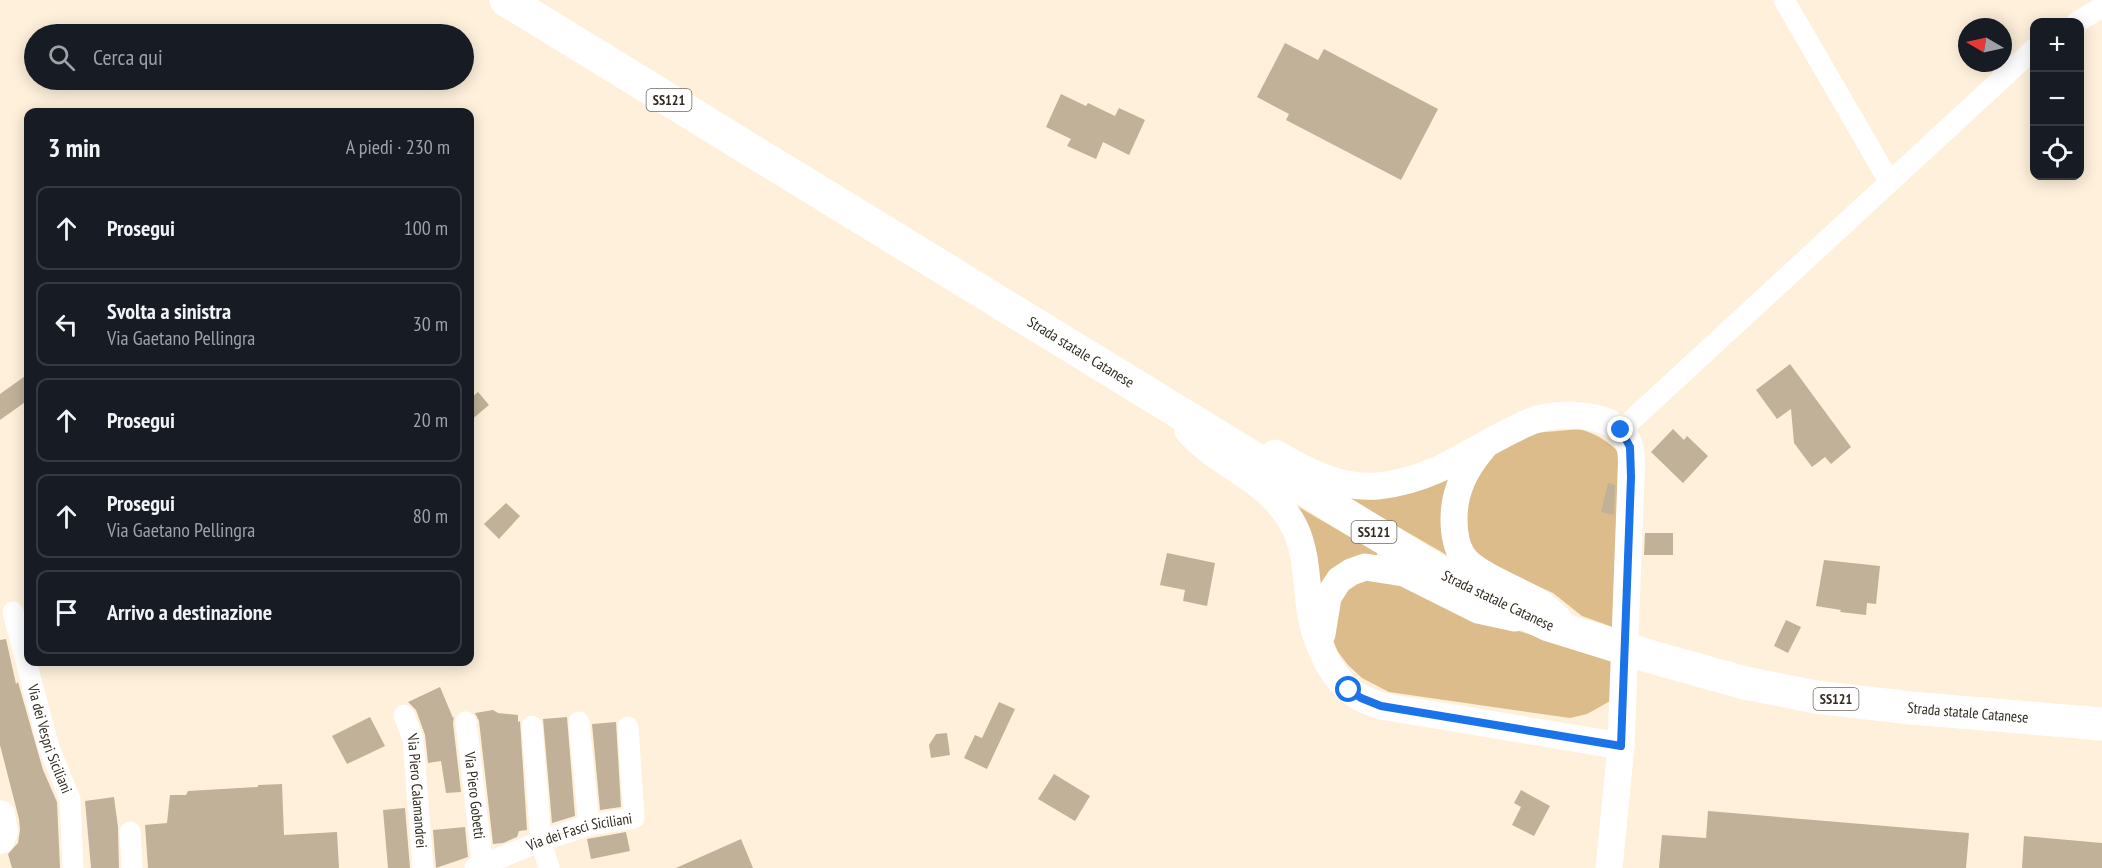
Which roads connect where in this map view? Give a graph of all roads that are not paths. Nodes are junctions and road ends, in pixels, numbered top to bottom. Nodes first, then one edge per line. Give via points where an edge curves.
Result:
1 (506, 0) edge
2 (1784, 0) edge
3 (2102, 6) edge
4 (2083, 18) edge
5 (2030, 53) edge
6 (1889, 181) junction
7 (1164, 403) junction
8 (1205, 428) junction
9 (1621, 430) junction
10 (1485, 445) junction
11 (14, 608) edge
12 (1564, 630) junction
13 (24, 647) edge
14 (1321, 647) junction
15 (29, 666) edge
16 (404, 716) dead end
17 (579, 722) dead end
18 (466, 723) dead end
19 (2102, 724) edge
20 (532, 726) dead end
21 (628, 727) dead end
22 (1621, 746) junction
23 (0, 815) edge
24 (589, 825) junction
25 (130, 832) dead end
26 (0, 838) edge
27 (541, 841) junction
28 (480, 867) edge
29 (73, 868) edge
30 (132, 868) edge
31 (423, 868) edge
32 (549, 868) edge
33 (1609, 868) edge

1 - 7 main road, Strada statale Catanese / SS121
2 - 6 street
3 - 4 street
5 - 6 street
6 - 9 street
7 - 8 main road, Strada statale Catanese / SS121
7 - 14 street via 1200,444 1269,493 1295,528 1307,572 1310,611
8 - 10 street via 1256,442 1307,472 1348,485 1408,481
8 - 12 main road, Strada statale Catanese / SS121 via 1446,576
9 - 10 street via 1593,418 1553,417 1534,420
9 - 22 street via 1630,447 1631,477
10 - 12 street via 1469,465 1454,508 1454,533 1462,555 1474,567 1539,603
11 - 13 street, Via dei Vespri Siciliani
12 - 14 street via 1478,610 1404,573 1365,567 1339,580 1328,597
12 - 19 main road, Strada statale Catanese / SS121 via 1745,683 1816,697
14 - 22 street via 1335,675 1349,690 1381,706
15 - 29 street, Via dei Vespri Siciliani via 50,748 70,799
16 - 31 street, Via Piero Calamandrei via 413,739
17 - 24 street
18 - 28 street, Via Piero Gobetti
20 - 27 street
21 - 24 street, Via dei Fasci Siciliani via 634,818
22 - 33 street
23 - 26 main road
24 - 27 street, Via dei Fasci Siciliani
25 - 30 street
27 - 28 street, Via dei Fasci Siciliani
27 - 32 street

